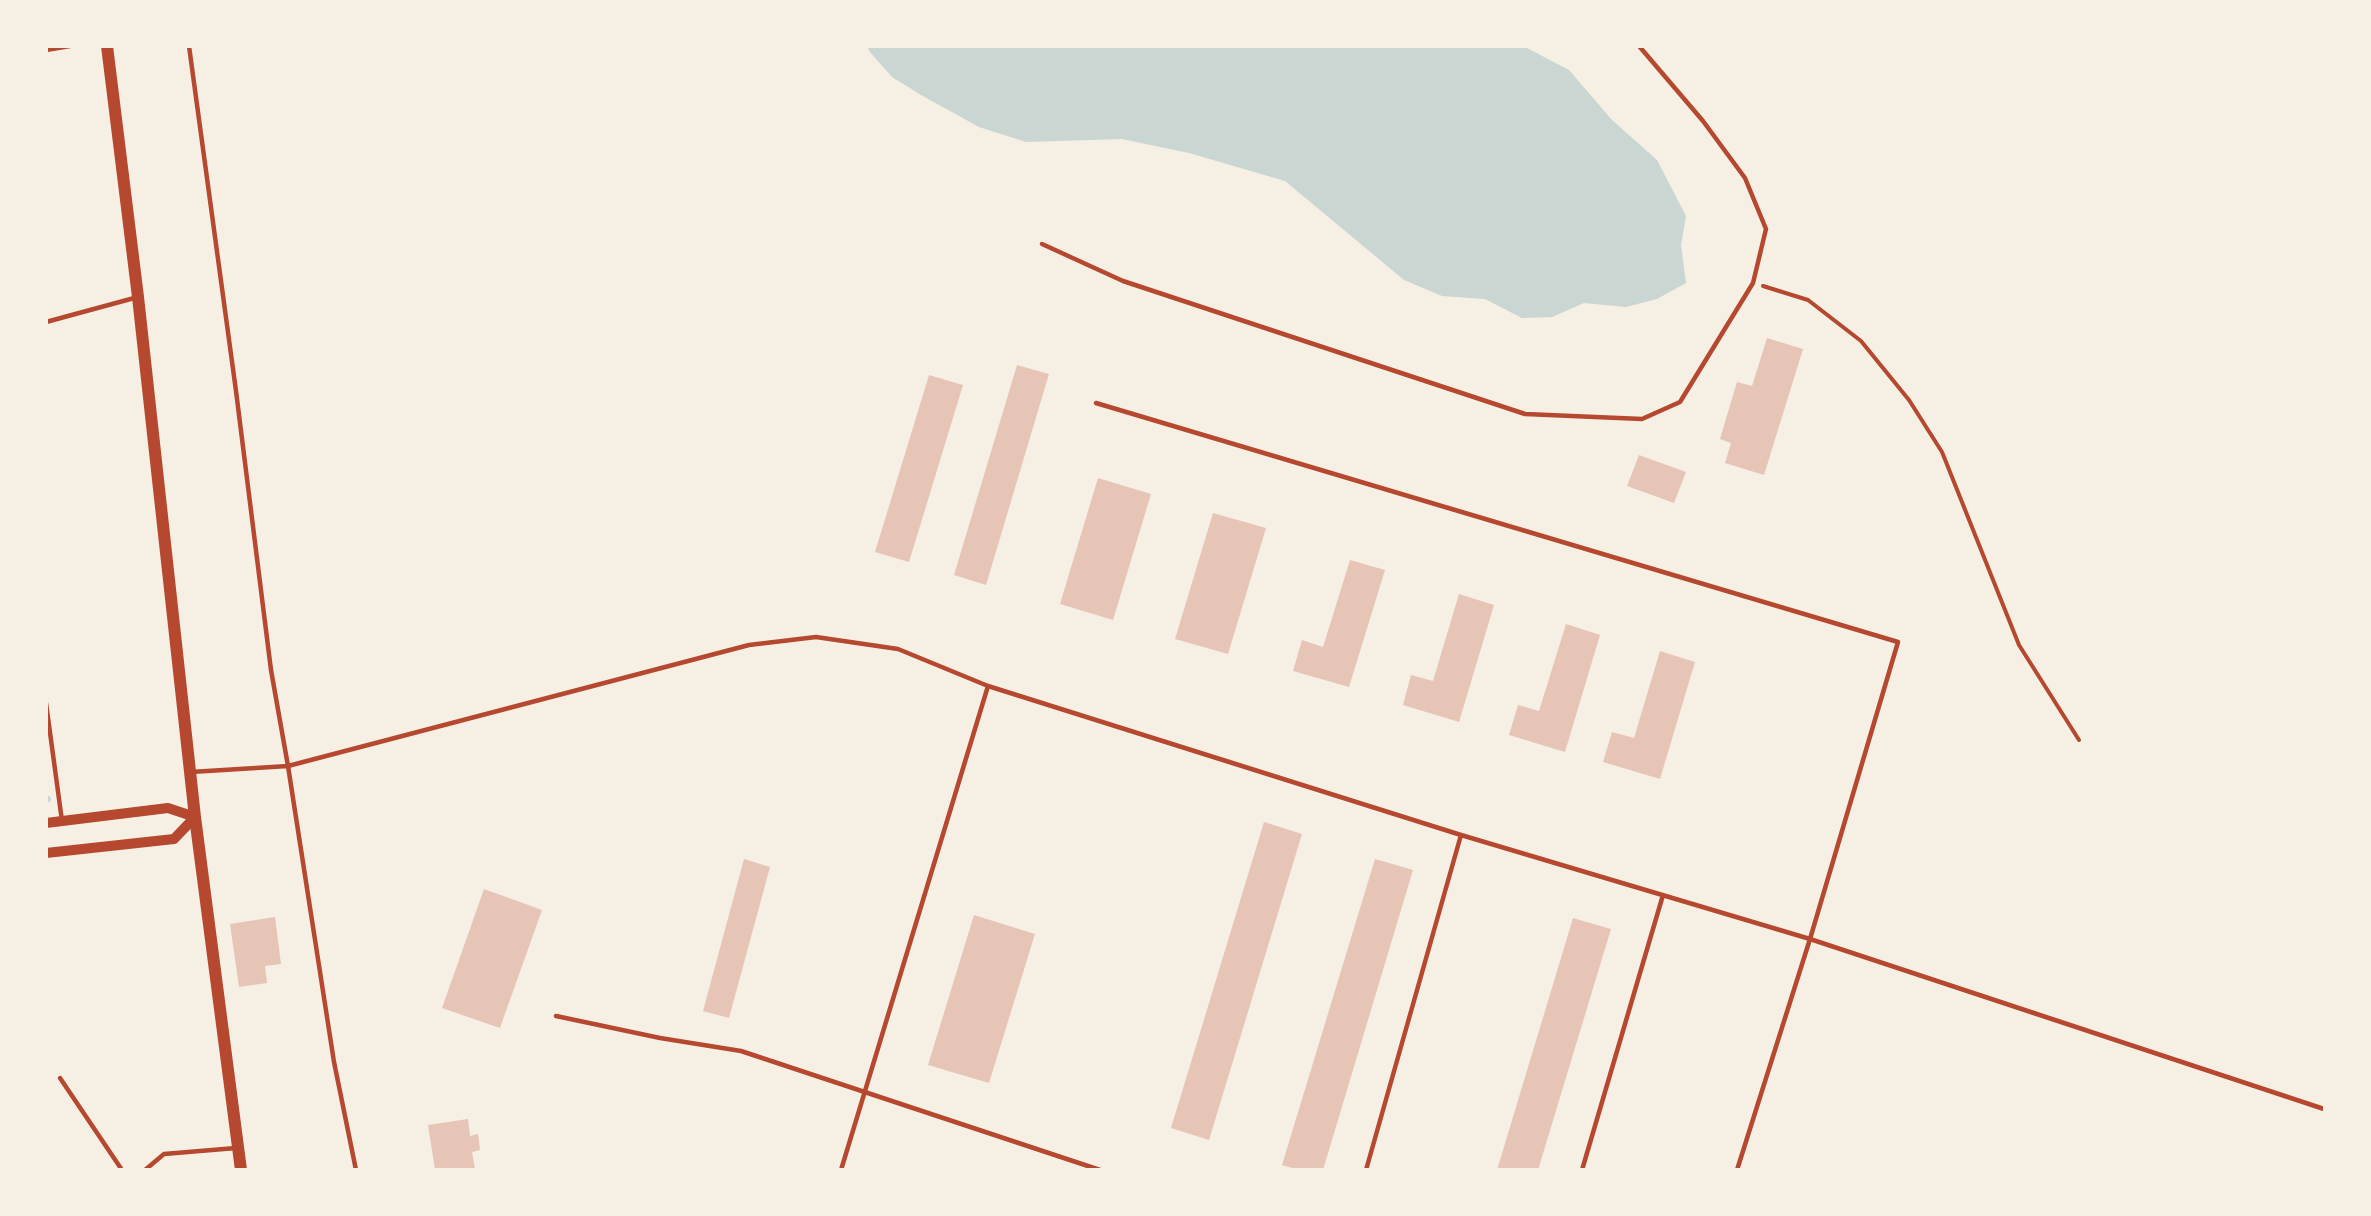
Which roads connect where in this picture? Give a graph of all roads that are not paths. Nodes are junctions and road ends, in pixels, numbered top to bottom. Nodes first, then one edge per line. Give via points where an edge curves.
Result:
1 (70, 46) edge
2 (107, 46) edge
3 (189, 46) edge
4 (1639, 46) edge
5 (46, 50) edge
6 (1042, 244) dead end
7 (138, 297) junction
8 (46, 322) edge
9 (1096, 403) dead end
10 (988, 686) junction
11 (46, 703) edge
12 (288, 766) junction
13 (190, 772) junction
14 (195, 817) junction
15 (62, 821) junction
16 (46, 823) edge
17 (1461, 835) junction
18 (46, 852) edge
19 (1663, 895) junction
20 (1810, 939) junction
21 (556, 1016) dead end
22 (60, 1078) dead end
23 (865, 1092) junction
24 (2325, 1109) edge
25 (238, 1148) junction
26 (122, 1170) edge
27 (145, 1170) edge
28 (241, 1170) edge
29 (356, 1170) edge
30 (841, 1170) edge
31 (1100, 1170) edge
32 (1366, 1170) edge
33 (1582, 1170) edge
34 (1737, 1170) edge

1 - 5 lane
2 - 7 main road
3 - 12 lane via 271,670
4 - 6 lane via 1745,178 1766,229 1753,283 1680,402 1642,419 1525,414 1123,281
7 - 8 lane
7 - 13 main road
9 - 20 lane via 1898,642
10 - 12 lane via 898,649 816,637 749,645
10 - 17 lane
10 - 23 lane
11 - 15 lane
12 - 13 lane
12 - 29 lane via 334,1062
13 - 14 main road
14 - 15 street via 168,808
14 - 18 street via 174,838
14 - 25 main road
15 - 16 street
17 - 19 lane
17 - 32 lane
19 - 20 lane
19 - 33 lane
20 - 24 lane
20 - 34 lane
21 - 23 lane via 741,1051
22 - 26 lane
23 - 30 lane
23 - 31 lane
25 - 27 lane via 164,1154
25 - 28 main road

